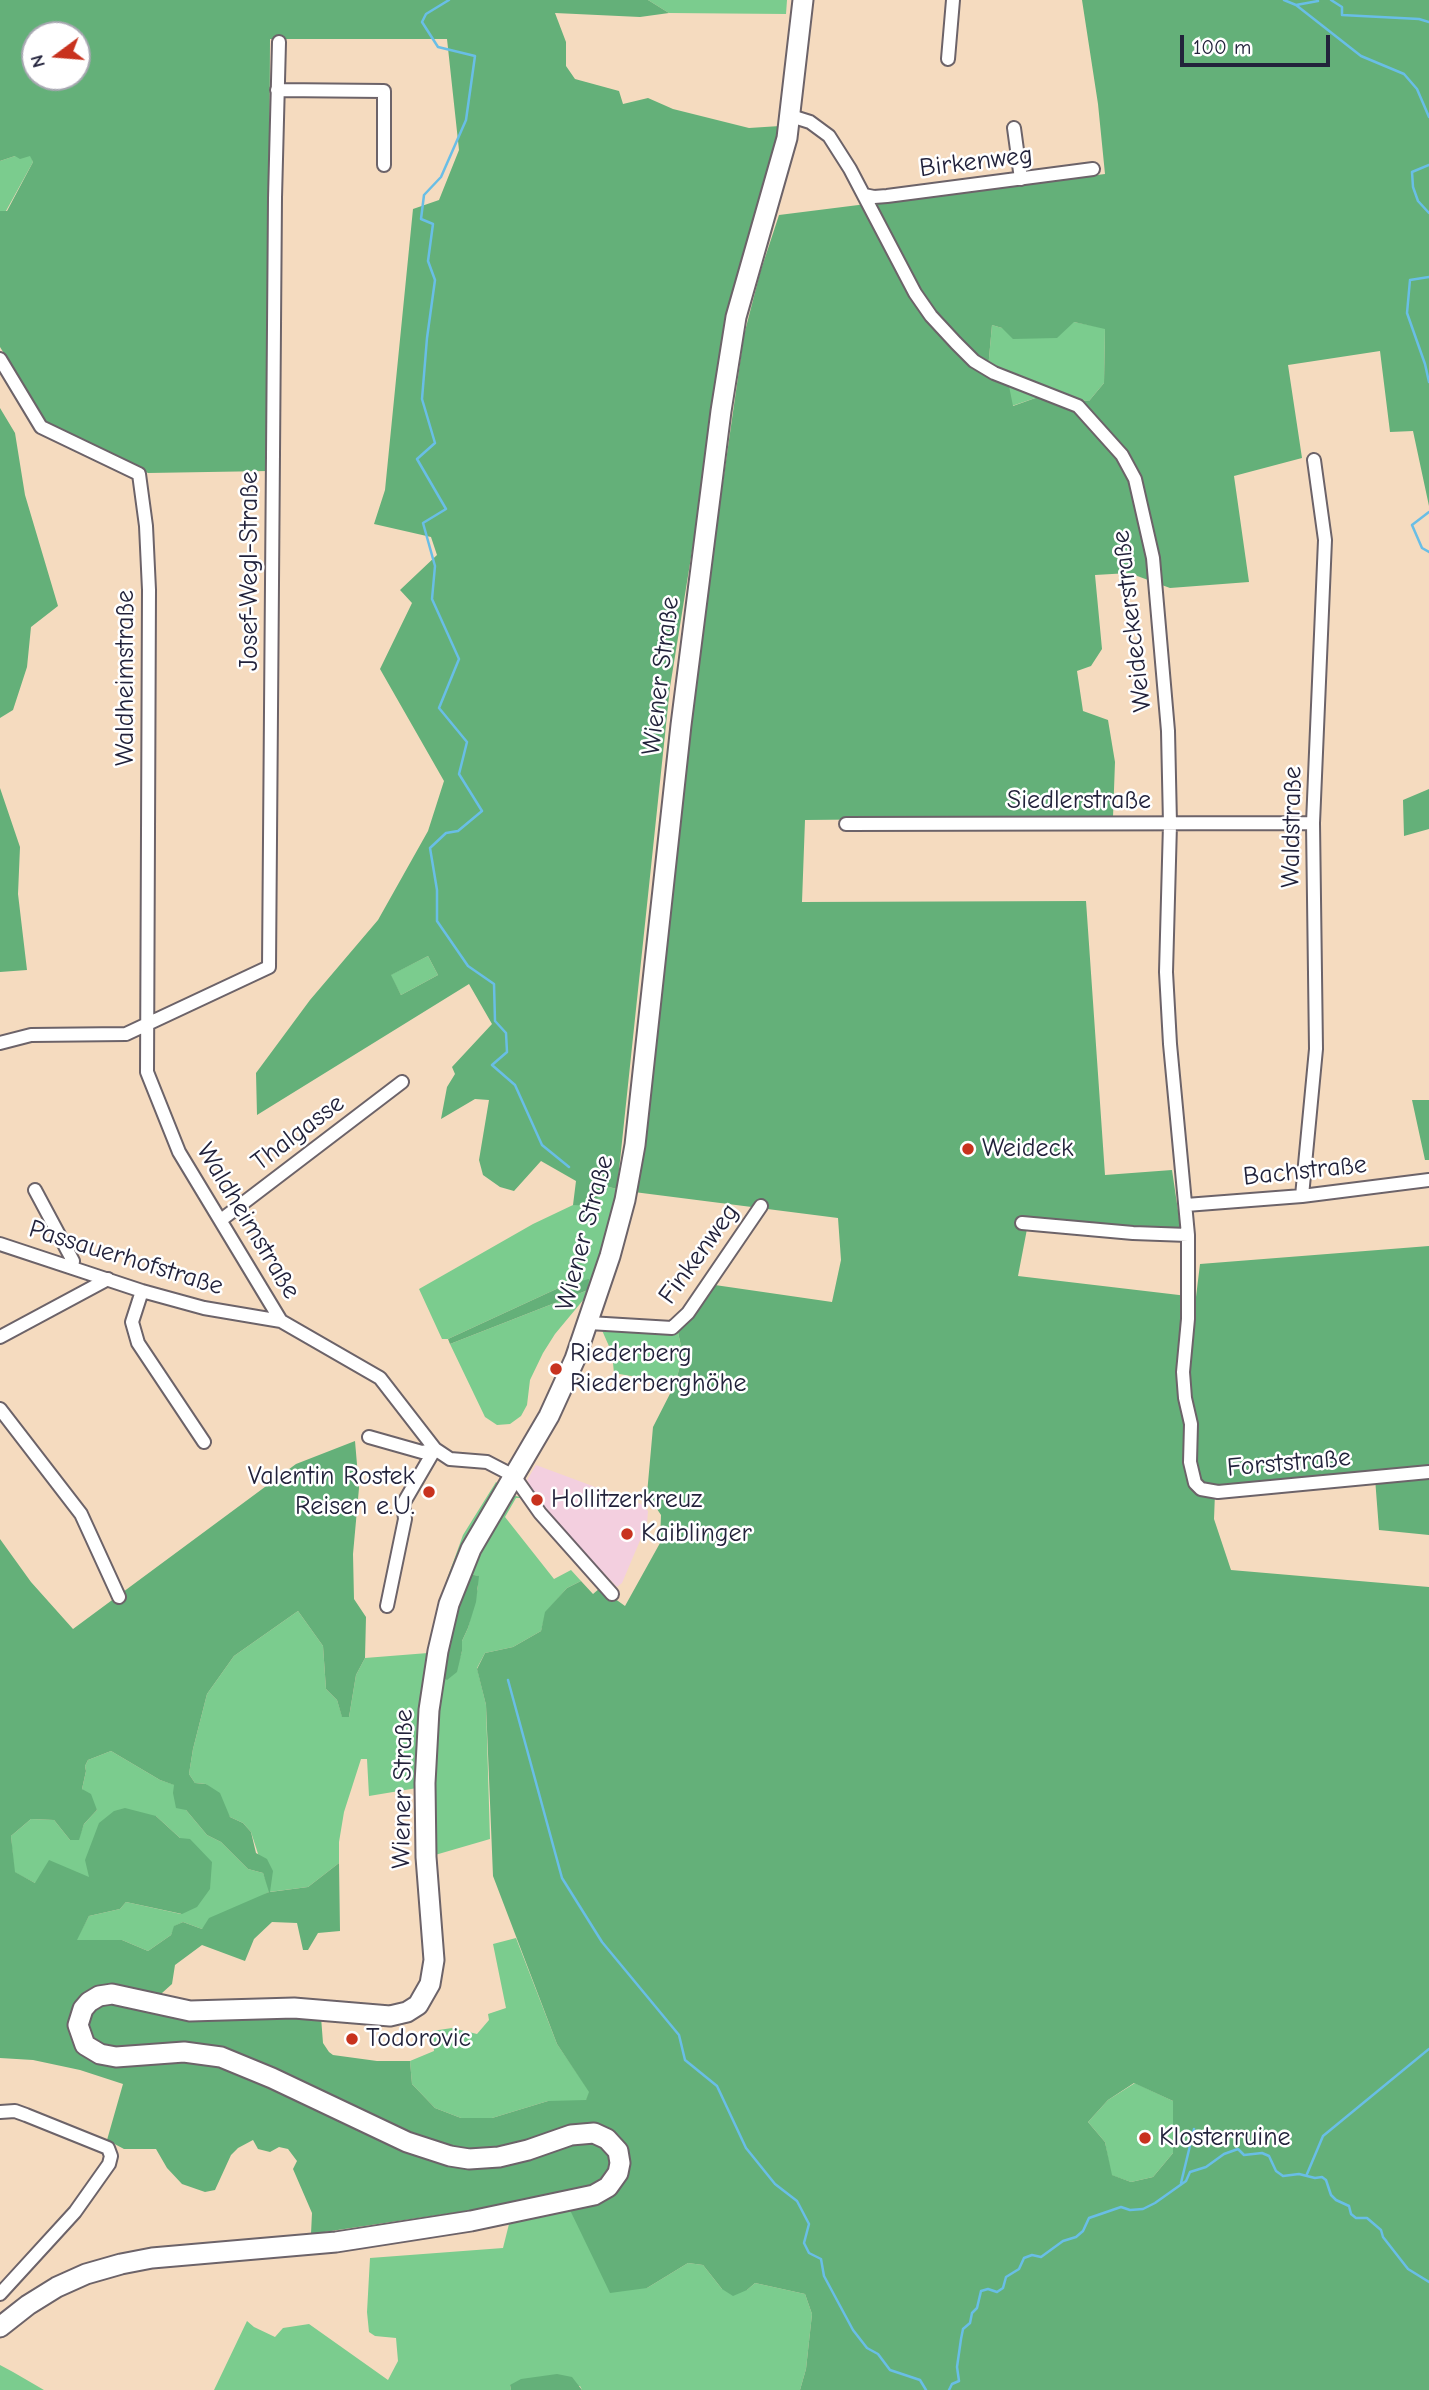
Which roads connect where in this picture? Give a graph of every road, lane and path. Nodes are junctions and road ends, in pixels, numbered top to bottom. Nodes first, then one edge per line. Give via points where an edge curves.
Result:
1 (803, 0) edge
2 (953, 0) edge
3 (279, 42) dead end
4 (948, 59) dead end
5 (277, 90) junction
6 (791, 116) junction
7 (1014, 128) dead end
8 (384, 165) dead end
9 (1093, 169) dead end
10 (1021, 179) junction
11 (864, 195) junction
12 (0, 359) edge
13 (1314, 460) dead end
14 (1313, 823) junction
15 (846, 824) dead end
16 (1170, 824) junction
17 (148, 1024) junction
18 (126, 1034) junction
19 (0, 1043) edge
20 (147, 1072) junction
21 (402, 1082) dead end
22 (1429, 1180) edge
23 (35, 1190) dead end
24 (1302, 1196) junction
25 (1186, 1205) junction
26 (761, 1206) dead end
27 (222, 1220) junction
28 (1022, 1223) dead end
29 (1188, 1235) junction
30 (0, 1244) edge
31 (72, 1267) junction
32 (108, 1279) junction
33 (142, 1291) junction
34 (281, 1321) junction
35 (589, 1323) junction
36 (0, 1337) edge
37 (0, 1409) edge
38 (369, 1437) dead end
39 (204, 1442) dead end
40 (435, 1450) junction
41 (1429, 1472) edge
42 (514, 1476) junction
43 (612, 1594) dead end
44 (119, 1597) dead end
45 (387, 1606) dead end
46 (0, 2112) edge
47 (0, 2294) edge
48 (0, 2328) edge

1 - 6 main road, Wiener Straße
2 - 4 street
3 - 5 street, Josef-Wegl-Straße
5 - 8 street via 384,91
5 - 17 street, Josef-Wegl-Straße via 269,967
6 - 11 street, Weideckerstraße via 810,122 829,136
6 - 35 main road, Wiener Straße via 731,343 681,725 635,1145 625,1200
7 - 10 street
9 - 10 street, Birkenweg
10 - 11 street, Birkenweg
11 - 16 street, Weideckerstraße via 915,293 956,343 994,373 1078,406 1128,463 1153,558 1168,731
12 - 17 street, Waldheimstraße via 41,427 139,474 149,590
13 - 14 street, Waldstraße via 1325,540
14 - 16 street, Siedlerstraße
14 - 24 street, Waldstraße via 1316,1049
15 - 16 street, Siedlerstraße
16 - 25 street, Weideckerstraße via 1166,972
17 - 18 street
17 - 20 street, Waldheimstraße
18 - 19 street via 31,1035
18 - 20 street, Waldheimstraße via 138,1045
20 - 27 street, Waldheimstraße via 179,1152
21 - 27 street, Thalgasse
22 - 24 street, Bachstraße
23 - 31 street via 73,1261
24 - 25 street, Bachstraße
25 - 29 street, Weideckerstraße
26 - 35 street, Finkenweg via 688,1313 672,1328
27 - 34 street, Waldheimstraße
28 - 29 street
29 - 41 street, Forststraße via 1185,1398 1191,1424 1190,1462 1200,1489 1218,1492
30 - 31 street, Passauerhofstraße
31 - 32 street, Passauerhofstraße
32 - 33 street, Passauerhofstraße
32 - 36 street
33 - 34 street, Passauerhofstraße via 204,1308
33 - 39 street via 132,1322 138,1343
34 - 40 street, Waldheimstraße via 380,1378
35 - 42 main road, Wiener Straße via 549,1416
37 - 44 street via 81,1514
38 - 40 street
40 - 42 street via 450,1458 487,1462
40 - 45 street via 403,1504 405,1519
42 - 43 street via 540,1513
42 - 48 main road, Wiener Straße via 463,1568 449,1604 436,1662 425,1783 433,1960 430,1984 420,2002 407,2012 384,2016 294,2008 190,2011 112,1994 86,2004 78,2028 85,2045 105,2056 184,2052 229,2060 407,2142 450,2156 499,2157 570,2135 594,2133 618,2151 616,2178 605,2190 586,2198 436,2228 121,2264 57,2287
46 - 47 street via 26,2115 108,2148 111,2156 75,2212

